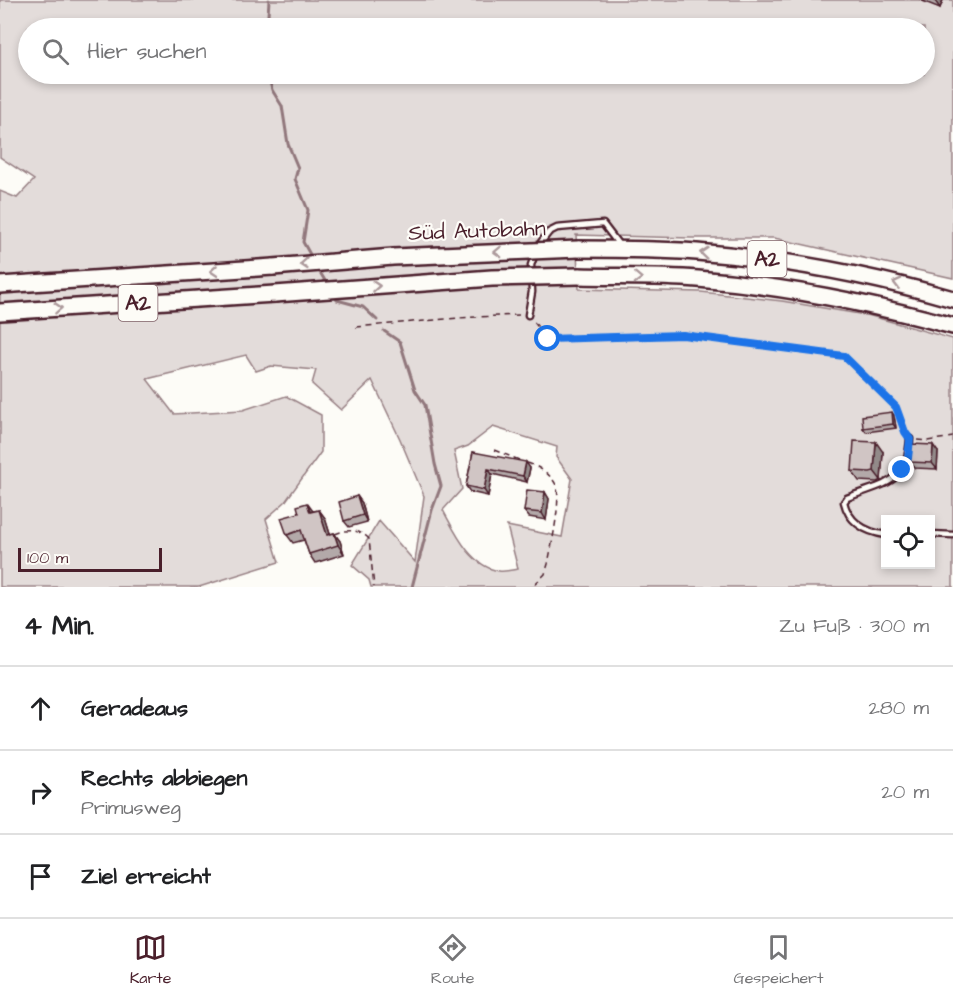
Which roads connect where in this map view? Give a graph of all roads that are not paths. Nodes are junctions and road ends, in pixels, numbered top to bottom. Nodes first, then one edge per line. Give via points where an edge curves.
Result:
1 (623, 249) junction
2 (0, 285) edge
3 (953, 299) edge
4 (0, 312) edge
5 (528, 315) road end
6 (953, 326) edge
7 (910, 439) road end
8 (881, 534) edge
9 (935, 534) edge
10 (953, 535) edge

1 -> 2 highway, Süd Autobahn / A2, bridge via 393,257
3 -> 1 highway, Süd Autobahn / A2 via 830,269 695,252
1 - 5 lane via 603,224 549,232 531,265
4 -> 6 highway, A2, bridge via 492,278 579,276 696,279 763,286 871,305
7 - 8 lane via 908,458 896,478 844,502 848,514 861,528
9 - 10 lane

